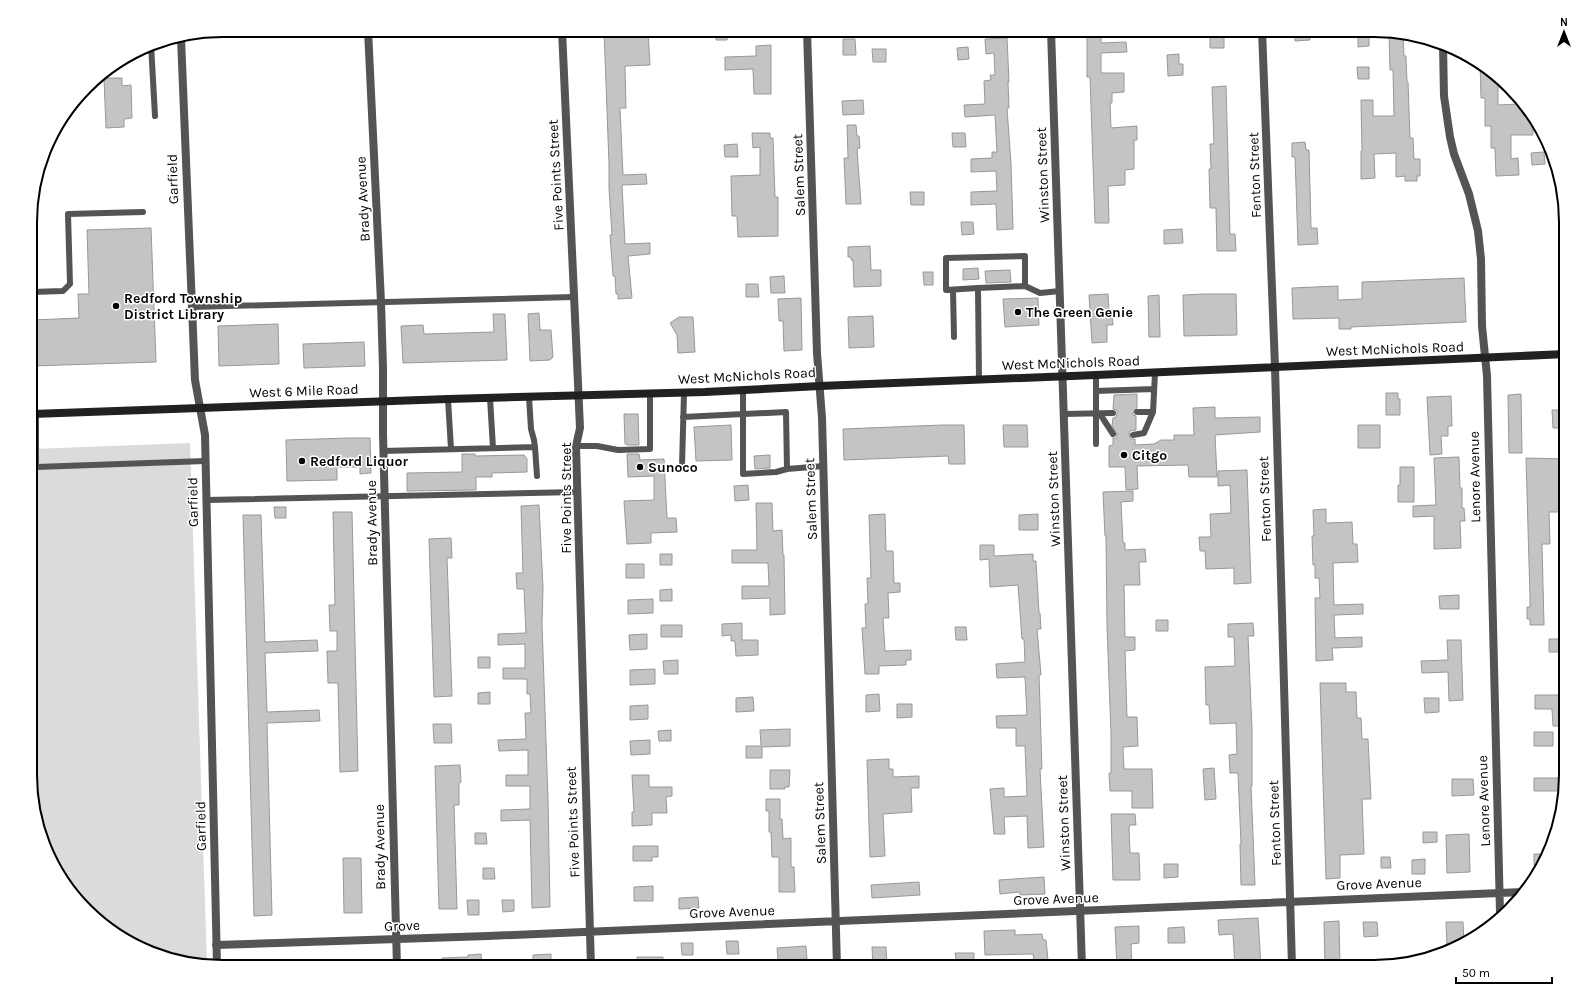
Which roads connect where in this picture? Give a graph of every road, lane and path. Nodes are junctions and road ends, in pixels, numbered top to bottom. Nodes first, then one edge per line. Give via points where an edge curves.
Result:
1 (368, 37) edge
2 (562, 37) edge
3 (807, 37) edge
4 (1051, 37) edge
5 (1262, 37) edge
6 (181, 42) edge
7 (1443, 50) edge
8 (151, 51) edge
9 (155, 116) dead end
10 (143, 212) dead end
11 (1025, 286) junction
12 (978, 288) junction
13 (953, 290) junction
14 (1060, 291) junction
15 (37, 292) edge
16 (574, 297) junction
17 (381, 302) junction
18 (192, 307) junction
19 (954, 337) dead end
20 (1559, 354) edge
21 (1485, 358) junction
22 (1275, 367) junction
23 (1155, 373) junction
24 (1063, 376) junction
25 (1096, 376) junction
26 (979, 380) junction
27 (820, 386) junction
28 (1154, 389) junction
29 (743, 391) junction
30 (1096, 391) junction
31 (684, 393) junction
32 (650, 394) junction
33 (578, 395) junction
34 (529, 397) junction
35 (490, 398) junction
36 (448, 399) junction
37 (383, 401) junction
38 (201, 408) junction
39 (1137, 412) dead end
40 (1153, 412) junction
41 (1113, 413) dead end
42 (37, 414) edge
43 (742, 414) junction
44 (1064, 414) junction
45 (1098, 414) junction
46 (683, 417) junction
47 (1113, 434) dead end
48 (1133, 435) dead end
49 (1096, 444) dead end
50 (576, 446) junction
51 (535, 447) junction
52 (493, 448) junction
53 (451, 449) junction
54 (383, 451) junction
55 (205, 461) junction
56 (682, 466) dead end
57 (824, 466) junction
58 (37, 467) edge
59 (787, 469) junction
60 (537, 476) dead end
61 (577, 492) junction
62 (384, 497) junction
63 (206, 500) junction
64 (1500, 892) junction
65 (1517, 892) edge
66 (1290, 901) junction
67 (1500, 910) edge
68 (1080, 911) junction
69 (836, 922) junction
70 (589, 931) junction
71 (396, 939) junction
72 (216, 944) junction
73 (217, 960) edge
74 (397, 960) edge
75 (591, 960) edge
76 (837, 960) edge
77 (1082, 960) edge
78 (1292, 960) edge

1 - 17 street, Brady Avenue
2 - 16 street, Five Points Street
3 - 27 street, Salem Street
4 - 14 street, Winston Street
5 - 22 street, Fenton Street
6 - 18 street, Garfield
7 - 21 street, Lenore Avenue via 1444,96 1450,137 1478,231
8 - 9 lane
10 - 15 lane via 68,214 70,284 63,291
11 - 12 lane
11 - 13 lane via 1025,256 946,258 946,290
11 - 14 lane via 1040,293
12 - 13 lane
12 - 26 lane
13 - 19 lane
14 - 24 street, Winston Street
16 - 17 lane
16 - 33 street, Five Points Street
17 - 18 lane
17 - 37 street, Brady Avenue
18 - 38 street, Garfield via 195,380
20 - 21 main road, West McNichols Road
21 - 22 main road, West McNichols Road
21 - 64 street, Lenore Avenue
22 - 23 main road, West McNichols Road
22 - 66 street, Fenton Street
23 - 25 main road, West McNichols Road
23 - 28 lane
24 - 25 main road, West McNichols Road
24 - 26 main road, West McNichols Road
24 - 44 street, Winston Street
25 - 30 lane
26 - 27 main road, West McNichols Road
27 - 29 main road, West McNichols Road
27 - 57 street, Salem Street
28 - 30 lane
28 - 40 lane
29 - 31 main road, West McNichols Road
29 - 43 lane
30 - 45 lane
31 - 32 main road, West McNichols Road
31 - 46 lane
32 - 33 main road, West McNichols Road
32 - 50 lane via 650,449 618,450
33 - 34 main road, West 6 Mile Road
33 - 50 street, Five Points Street via 580,428
34 - 35 main road, West 6 Mile Road
34 - 51 lane
35 - 36 main road, West 6 Mile Road
35 - 52 lane
36 - 37 main road, West 6 Mile Road
36 - 53 lane
37 - 38 main road, West 6 Mile Road
37 - 54 street, Brady Avenue
38 - 42 main road, West 6 Mile Road
38 - 55 street, Garfield
39 - 40 lane
40 - 48 lane via 1144,433
41 - 45 lane
43 - 46 lane
43 - 59 lane via 786,412
43 - 59 lane via 743,474
44 - 45 lane
44 - 68 street, Winston Street
45 - 47 lane
45 - 49 lane
46 - 56 lane
50 - 61 street, Five Points Street
51 - 52 lane
51 - 60 lane
52 - 53 lane
53 - 54 lane
54 - 62 street, Brady Avenue
55 - 58 lane
55 - 63 street, Garfield
57 - 59 lane
57 - 69 street, Salem Street
61 - 62 lane
61 - 70 street, Five Points Street
62 - 63 lane
62 - 71 street, Brady Avenue
63 - 72 street, Garfield
64 - 65 street, Grove Avenue
64 - 66 street, Grove Avenue
64 - 67 street, Lenore Avenue
66 - 68 street, Grove Avenue
66 - 78 street, Fenton Street
68 - 69 street, Grove Avenue
68 - 77 street, Winston Street
69 - 70 street, Grove Avenue
69 - 76 street, Salem Street
70 - 71 street, Grove
70 - 75 street, Five Points Street
71 - 72 street, Grove
71 - 74 street, Brady Avenue
72 - 73 street, Garfield

